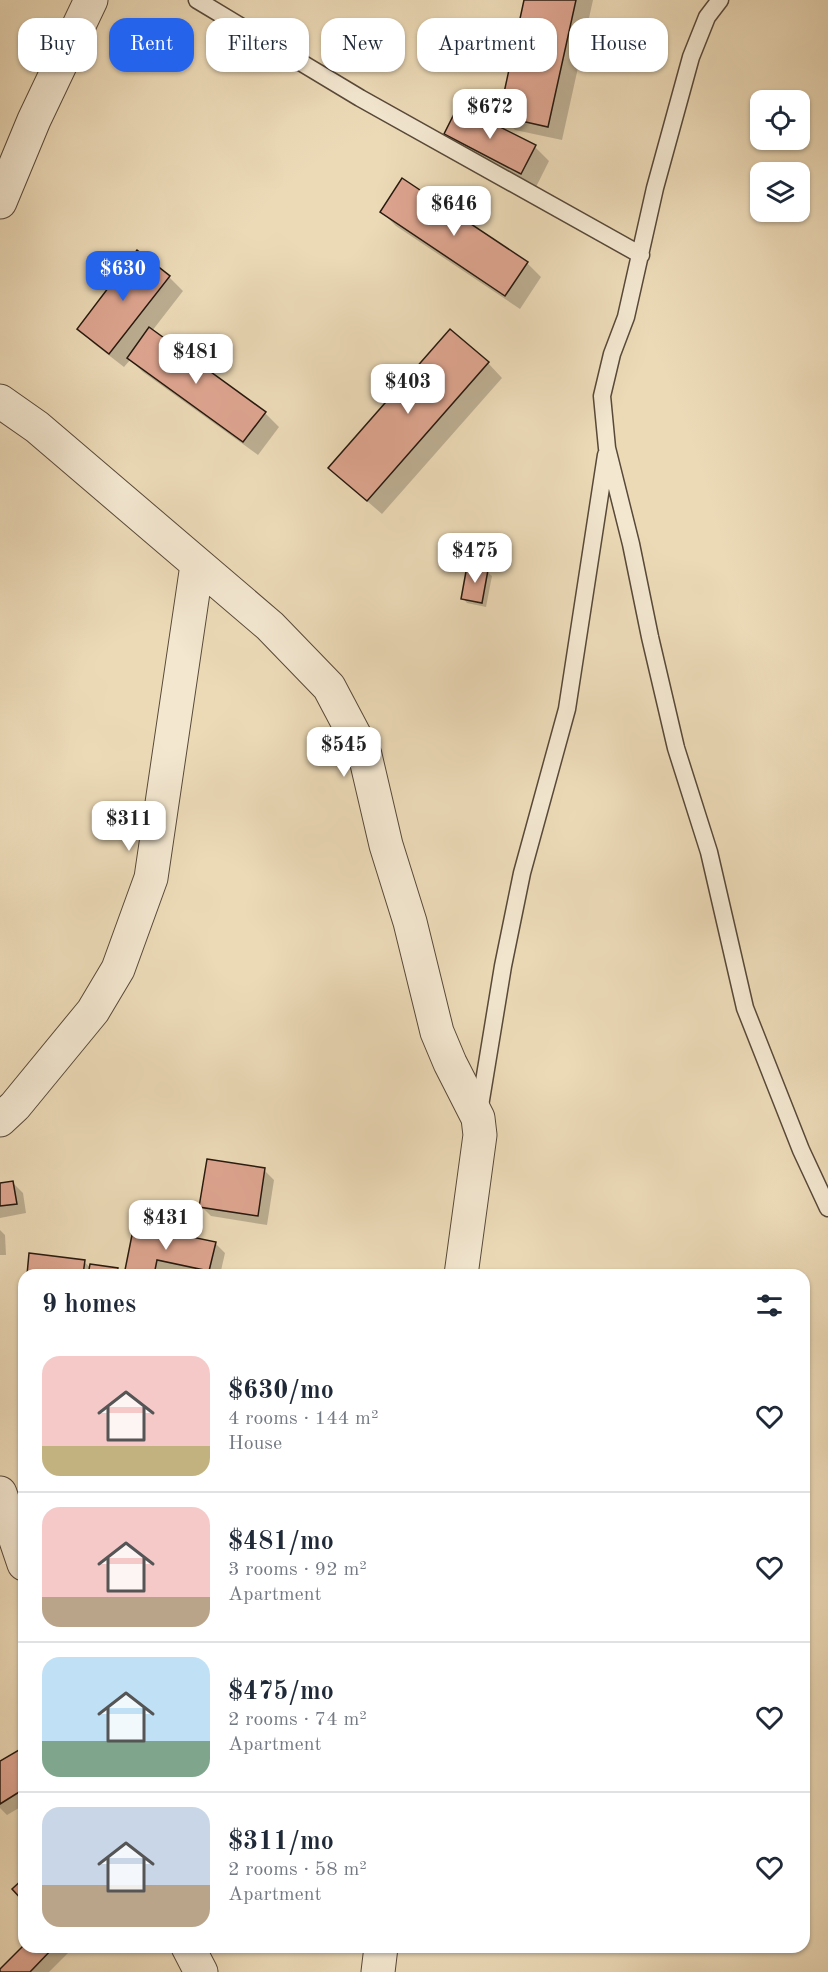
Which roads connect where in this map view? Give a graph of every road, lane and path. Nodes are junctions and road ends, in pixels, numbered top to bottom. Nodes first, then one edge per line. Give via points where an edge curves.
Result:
1 (91, 0) edge
2 (197, 0) edge
3 (720, 0) edge
4 (0, 202) edge
5 (641, 255) junction
6 (0, 401) edge
7 (607, 448) junction
8 (196, 565) junction
9 (478, 1118) junction
10 (0, 1120) edge
11 (828, 1208) edge
12 (462, 1269) edge
13 (0, 1493) edge
14 (18, 1546) edge
15 (191, 1953) edge
16 (380, 1953) edge
17 (201, 1972) edge
18 (378, 1972) edge

1 - 4 street
2 - 5 lane via 360,98
3 - 5 lane via 707,17 691,57
5 - 7 lane via 602,396
6 - 8 street via 37,427
7 - 9 lane via 567,709 522,873
7 - 11 lane via 676,748 709,852 745,1008
8 - 9 street via 270,626 330,687 365,755 437,1032
8 - 10 street via 151,878 117,969 93,1011
9 - 12 street via 480,1135
13 - 14 street
15 - 17 street
16 - 18 street

